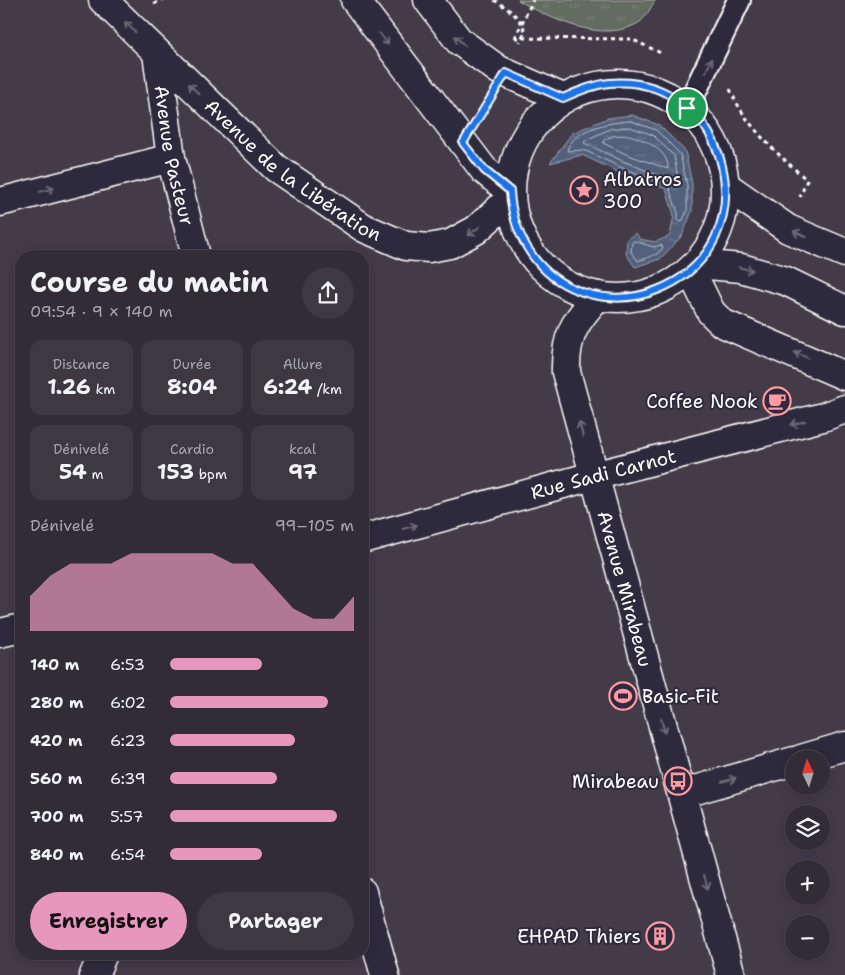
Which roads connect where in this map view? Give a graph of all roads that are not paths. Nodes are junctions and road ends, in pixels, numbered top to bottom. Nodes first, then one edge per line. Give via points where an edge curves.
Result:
1 (103, 0) edge
2 (355, 0) edge
3 (428, 0) edge
4 (739, 0) edge
5 (157, 53) junction
6 (563, 98) junction
7 (687, 108) junction
8 (171, 158) junction
9 (726, 186) junction
10 (510, 195) junction
11 (0, 202) edge
12 (194, 250) edge
13 (845, 253) edge
14 (694, 267) junction
15 (598, 296) junction
16 (845, 310) edge
17 (845, 376) edge
18 (845, 409) edge
19 (593, 477) junction
20 (369, 537) edge
21 (15, 630) edge
22 (0, 634) edge
23 (845, 746) edge
24 (830, 750) edge
25 (785, 764) edge
26 (682, 794) junction
27 (369, 917) edge
28 (100, 960) edge
29 (94, 975) edge
30 (385, 975) edge
31 (731, 975) edge

5 -> 1 street, Avenue de la Libération
2 -> 10 street via 484,170
6 -> 3 street via 503,71 459,42
7 -> 4 lane
5 - 8 street, Avenue Pasteur
10 -> 5 street, Avenue de la Libération via 476,230 458,240 429,248 406,246 364,228 276,168
6 - 7 street via 585,88 610,83 634,84 657,90
6 - 10 street via 541,115 524,138 514,163
7 - 9 street via 712,136 722,159
11 -> 8 street
8 - 12 street, Avenue Pasteur
13 -> 9 street via 788,229
9 - 14 street via 724,214 714,241
10 - 15 street via 516,226 535,259 548,273 572,288
14 - 15 street via 671,285 648,294 623,298
14 -> 16 street via 741,268 786,280
17 -> 14 street via 722,322 711,312
19 -> 15 street, Avenue Mirabeau via 566,372 565,350 581,315
18 -> 19 street, Rue Sadi Carnot
20 -> 19 street, Rue Sadi Carnot
19 -> 26 street, Avenue Mirabeau
21 - 22 street
23 - 24 street
26 -> 25 street
26 -> 31 street, Avenue Mirabeau
27 - 30 street
28 - 29 street

